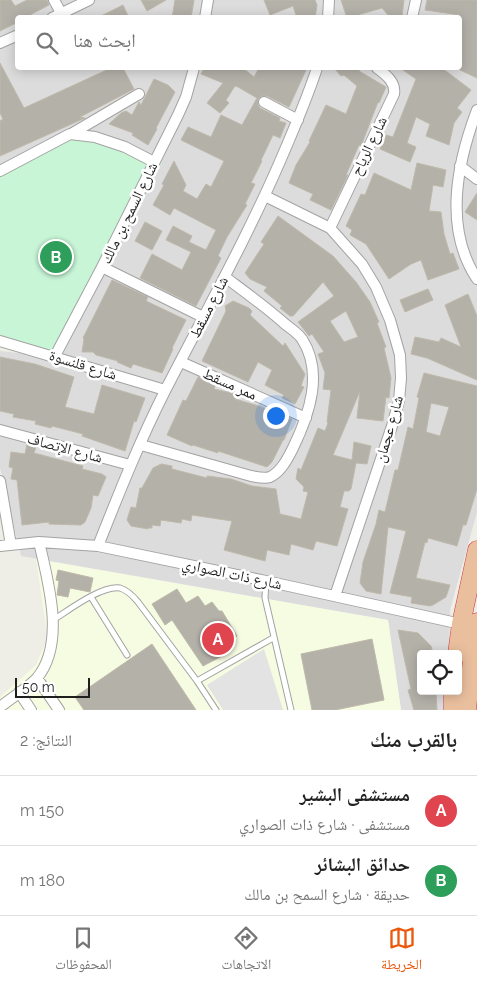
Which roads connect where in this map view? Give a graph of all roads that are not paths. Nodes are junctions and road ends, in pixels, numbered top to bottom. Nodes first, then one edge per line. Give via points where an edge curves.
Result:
1 (54, 0) edge
2 (89, 0) edge
3 (208, 0) edge
4 (329, 0) edge
5 (416, 0) edge
6 (57, 15) edge
7 (206, 15) edge
8 (328, 15) edge
9 (413, 15) edge
10 (15, 36) edge
11 (0, 43) edge
12 (193, 70) edge
13 (316, 70) edge
14 (379, 70) edge
15 (139, 94) dead end
16 (264, 102) dead end
17 (477, 110) edge
18 (298, 120) junction
19 (70, 134) junction
20 (154, 162) junction
21 (460, 166) junction
22 (0, 171) edge
23 (477, 179) edge
24 (265, 196) junction
25 (330, 228) junction
26 (102, 267) junction
27 (225, 277) junction
28 (477, 279) edge
29 (203, 317) junction
30 (0, 341) edge
31 (55, 356) junction
32 (181, 362) junction
33 (166, 390) junction
34 (306, 418) junction
35 (0, 430) edge
36 (140, 445) junction
37 (130, 465) junction
38 (0, 481) edge
39 (39, 542) junction
40 (5, 545) edge
41 (98, 546) junction
42 (477, 550) edge
43 (266, 581) junction
44 (335, 596) junction
45 (91, 597) junction
46 (53, 620) junction
47 (472, 631) edge
48 (273, 638) junction
49 (460, 650) edge
50 (127, 655) dead end
51 (36, 678) junction
52 (197, 681) junction
53 (19, 692) junction
54 (453, 695) edge
55 (0, 707) edge
56 (31, 710) edge
57 (59, 710) edge
58 (216, 710) edge
59 (291, 710) edge
60 (453, 710) edge
61 (467, 710) edge

1 - 6 street
2 - 6 street
3 - 7 street
4 - 8 street
5 - 9 street
10 - 11 street
12 - 20 street, شارع السمح بن مالك via 186,98
13 - 18 street, شارع مسقط
14 - 25 street, شارع الرياح via 394,84 394,94
15 - 19 street
16 - 18 street
17 - 21 street
18 - 24 street, شارع مسقط
19 - 20 street via 95,137
19 - 22 street
20 - 26 street, شارع السمح بن مالك
21 - 23 street
21 - 28 street via 457,217 462,245
24 - 25 street, شارع عجمان
24 - 27 street, شارع مسقط
25 - 44 street, شارع عجمان via 362,264 376,287 400,355 401,378 392,426
26 - 29 street
26 - 31 street, شارع السمح بن مالك
27 - 29 street, شارع مسقط
27 - 34 street via 301,338 310,354 313,387
29 - 32 street, شارع مسقط
30 - 31 street, شارع قلنسوة
31 - 33 street, شارع قلنسوة
32 - 33 street, شارع مسقط
32 - 34 street, ممر مسقط
33 - 36 street, شارع مسقط
34 - 36 street via 279,470 264,478
35 - 37 street, شارع الإتصاف
36 - 37 street, شارع مسقط
37 - 41 street, شارع مسقط
38 - 40 street
39 - 40 street, شارع ذات الصواري
39 - 41 street, شارع ذات الصواري
39 - 46 street
41 - 43 street, شارع ذات الصواري
42 - 47 highway
43 - 44 street, شارع ذات الصواري
43 - 48 lane via 265,598
44 - 47 street, شارع ذات الصواري
45 - 46 lane
45 - 50 lane
45 - 52 lane via 109,588 120,588 130,593
46 - 51 street via 48,656
47 - 49 highway
47 - 61 highway
48 - 52 lane
48 - 59 lane
51 - 53 street
51 - 57 street
52 - 58 lane
53 - 55 street
53 - 56 street
54 - 60 highway

